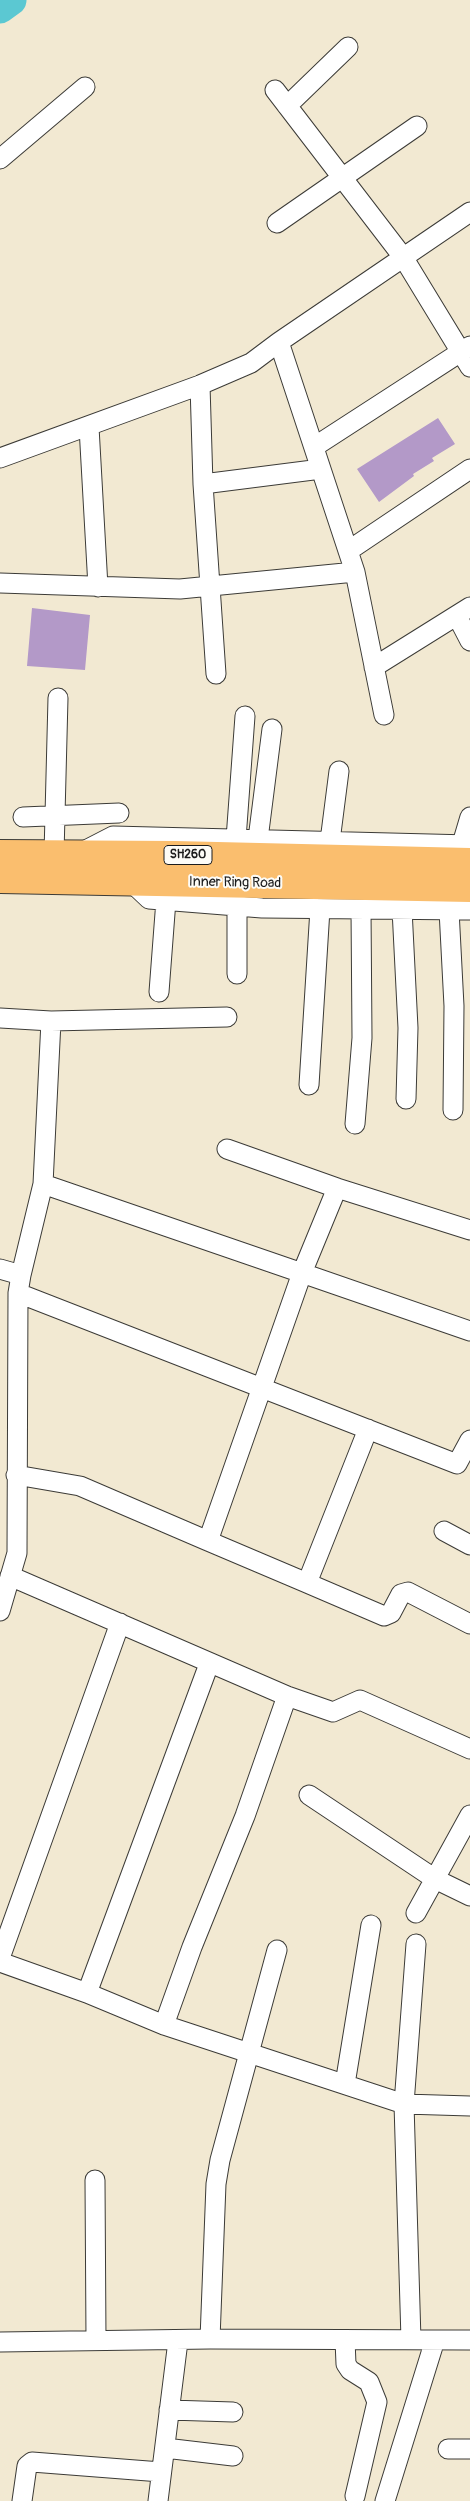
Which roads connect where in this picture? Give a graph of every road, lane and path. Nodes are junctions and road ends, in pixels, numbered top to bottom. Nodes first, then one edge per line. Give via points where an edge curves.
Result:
1 (348, 47) dead end
2 (85, 87) dead end
3 (275, 90) dead end
4 (287, 106) junction
5 (417, 126) dead end
6 (0, 159) edge
7 (342, 178) junction
8 (470, 212) edge
9 (277, 223) dead end
10 (403, 257) junction
11 (278, 342) junction
12 (467, 355) edge
13 (200, 385) junction
14 (88, 427) junction
15 (314, 447) junction
16 (0, 458) edge
17 (321, 469) junction
18 (470, 469) edge
19 (203, 484) junction
20 (348, 551) junction
21 (355, 572) junction
22 (0, 583) edge
23 (98, 586) junction
24 (210, 587) junction
25 (463, 611) edge
26 (470, 641) edge
27 (374, 667) junction
28 (216, 674) dead end
29 (58, 698) dead end
30 (384, 715) dead end
31 (245, 716) dead end
32 (272, 729) dead end
33 (339, 771) dead end
34 (119, 813) dead end
35 (55, 816) junction
36 (23, 817) dead end
37 (470, 817) edge
38 (236, 839) junction
39 (258, 840) junction
40 (330, 841) junction
41 (467, 850) edge
42 (0, 854) edge
43 (66, 855) junction
44 (376, 873) junction
45 (0, 879) edge
46 (130, 881) junction
47 (470, 888) edge
48 (166, 900) junction
49 (237, 906) junction
50 (320, 909) junction
51 (361, 909) junction
52 (402, 909) junction
53 (449, 910) junction
54 (470, 910) edge
55 (237, 974) dead end
56 (159, 992) dead end
57 (227, 1017) dead end
58 (0, 1018) edge
59 (52, 1021) junction
60 (310, 1085) dead end
61 (406, 1098) dead end
62 (453, 1110) dead end
63 (355, 1124) dead end
64 (227, 1149) dead end
65 (43, 1184) junction
66 (337, 1188) junction
67 (470, 1230) edge
68 (0, 1269) edge
69 (302, 1273) junction
70 (19, 1284) junction
71 (470, 1331) edge
72 (262, 1387) junction
73 (368, 1429) junction
74 (470, 1440) edge
75 (16, 1475) junction
76 (444, 1531) dead end
77 (208, 1541) junction
78 (470, 1545) edge
79 (10, 1576) junction
80 (307, 1583) junction
81 (0, 1611) edge
82 (120, 1623) junction
83 (470, 1624) edge
84 (209, 1664) junction
85 (287, 1696) junction
86 (470, 1748) edge
87 (309, 1796) dead end
88 (470, 1815) edge
89 (435, 1878) junction
90 (470, 1896) edge
91 (416, 1913) dead end
92 (371, 1925) dead end
93 (416, 1944) dead end
94 (277, 1950) dead end
95 (0, 1958) edge
96 (0, 1962) edge
97 (87, 1993) junction
98 (164, 2025) junction
99 (249, 2051) junction
100 (345, 2084) junction
101 (404, 2104) junction
102 (470, 2106) edge
103 (95, 2180) dead end
104 (210, 2339) junction
105 (96, 2340) junction
106 (345, 2340) junction
107 (411, 2340) junction
108 (435, 2340) junction
109 (470, 2340) edge
110 (178, 2341) junction
111 (0, 2342) edge
112 (169, 2410) junction
113 (233, 2412) dead end
114 (164, 2448) junction
115 (448, 2449) dead end
116 (470, 2449) edge
117 (233, 2456) dead end
118 (161, 2472) junction
119 (356, 2496) dead end
120 (22, 2501) edge
121 (158, 2501) edge
122 (385, 2501) edge

1 - 4 street
2 - 6 street
3 - 4 street
4 - 7 street
5 - 7 street
7 - 9 street
7 - 10 street
8 - 10 street
10 - 11 street
10 - 12 street
11 - 13 street via 251,363
11 - 15 street
12 - 15 street
13 - 14 street
13 - 19 street
14 - 16 street
14 - 23 street
15 - 17 street
17 - 19 street
17 - 20 street
18 - 20 street
19 - 24 street
20 - 21 street
21 - 24 street
21 - 27 street
22 - 23 street
23 - 24 street
24 - 28 street
25 - 26 street
25 - 27 street
27 - 30 street
29 - 35 street
31 - 38 street
32 - 39 street
33 - 40 street
34 - 35 street
35 - 36 street
35 - 43 street
37 - 41 street
38 - 39 street
38 - 43 street via 113,836
39 - 40 street
40 - 41 street
41 - 44 highway, Inner Ring Road / SH260
42 - 43 highway, Inner Ring Road / SH260
43 - 44 highway, Inner Ring Road / SH260
44 - 46 highway, Inner Ring Road / SH260
44 - 47 highway, Inner Ring Road / SH260
45 - 46 highway, Inner Ring Road / SH260
46 - 48 street via 149,899
48 - 49 street
48 - 56 street
49 - 50 street
49 - 55 street
50 - 51 street
50 - 60 street
51 - 52 street
51 - 63 street via 362,1038
52 - 53 street
52 - 61 street via 408,1028
53 - 54 street
53 - 62 street via 454,1006
57 - 59 street
58 - 59 street
59 - 65 street
64 - 66 street
65 - 69 street
65 - 70 street
66 - 67 street
66 - 69 street
68 - 70 street
69 - 71 street
69 - 72 street
70 - 72 street
70 - 75 street
72 - 73 street
72 - 77 street
73 - 74 street via 457,1464
73 - 80 street
75 - 77 street via 80,1486
75 - 79 street via 17,1553
76 - 78 street
77 - 80 street
79 - 81 street
79 - 82 street
80 - 83 street via 384,1616 391,1613 401,1594 408,1592
82 - 84 street
82 - 95 street
84 - 85 street
84 - 97 street
85 - 86 street via 333,1712 360,1700
85 - 98 street via 245,1816
87 - 89 street
88 - 89 street
89 - 90 street
89 - 91 street
92 - 100 street
93 - 101 street
94 - 99 street
96 - 97 street
97 - 98 street
98 - 99 street
99 - 100 street
99 - 104 street via 216,2184
100 - 101 street
101 - 102 street
101 - 107 street
103 - 105 street
104 - 106 street
104 - 110 street
105 - 110 street
105 - 111 street
106 - 107 street
106 - 119 street via 346,2364 370,2382 377,2402
107 - 108 street
108 - 109 street
108 - 122 street
110 - 112 street
112 - 113 street
112 - 114 street
114 - 117 street
114 - 118 street
115 - 116 street
118 - 120 street via 32,2462 27,2466
118 - 121 street

